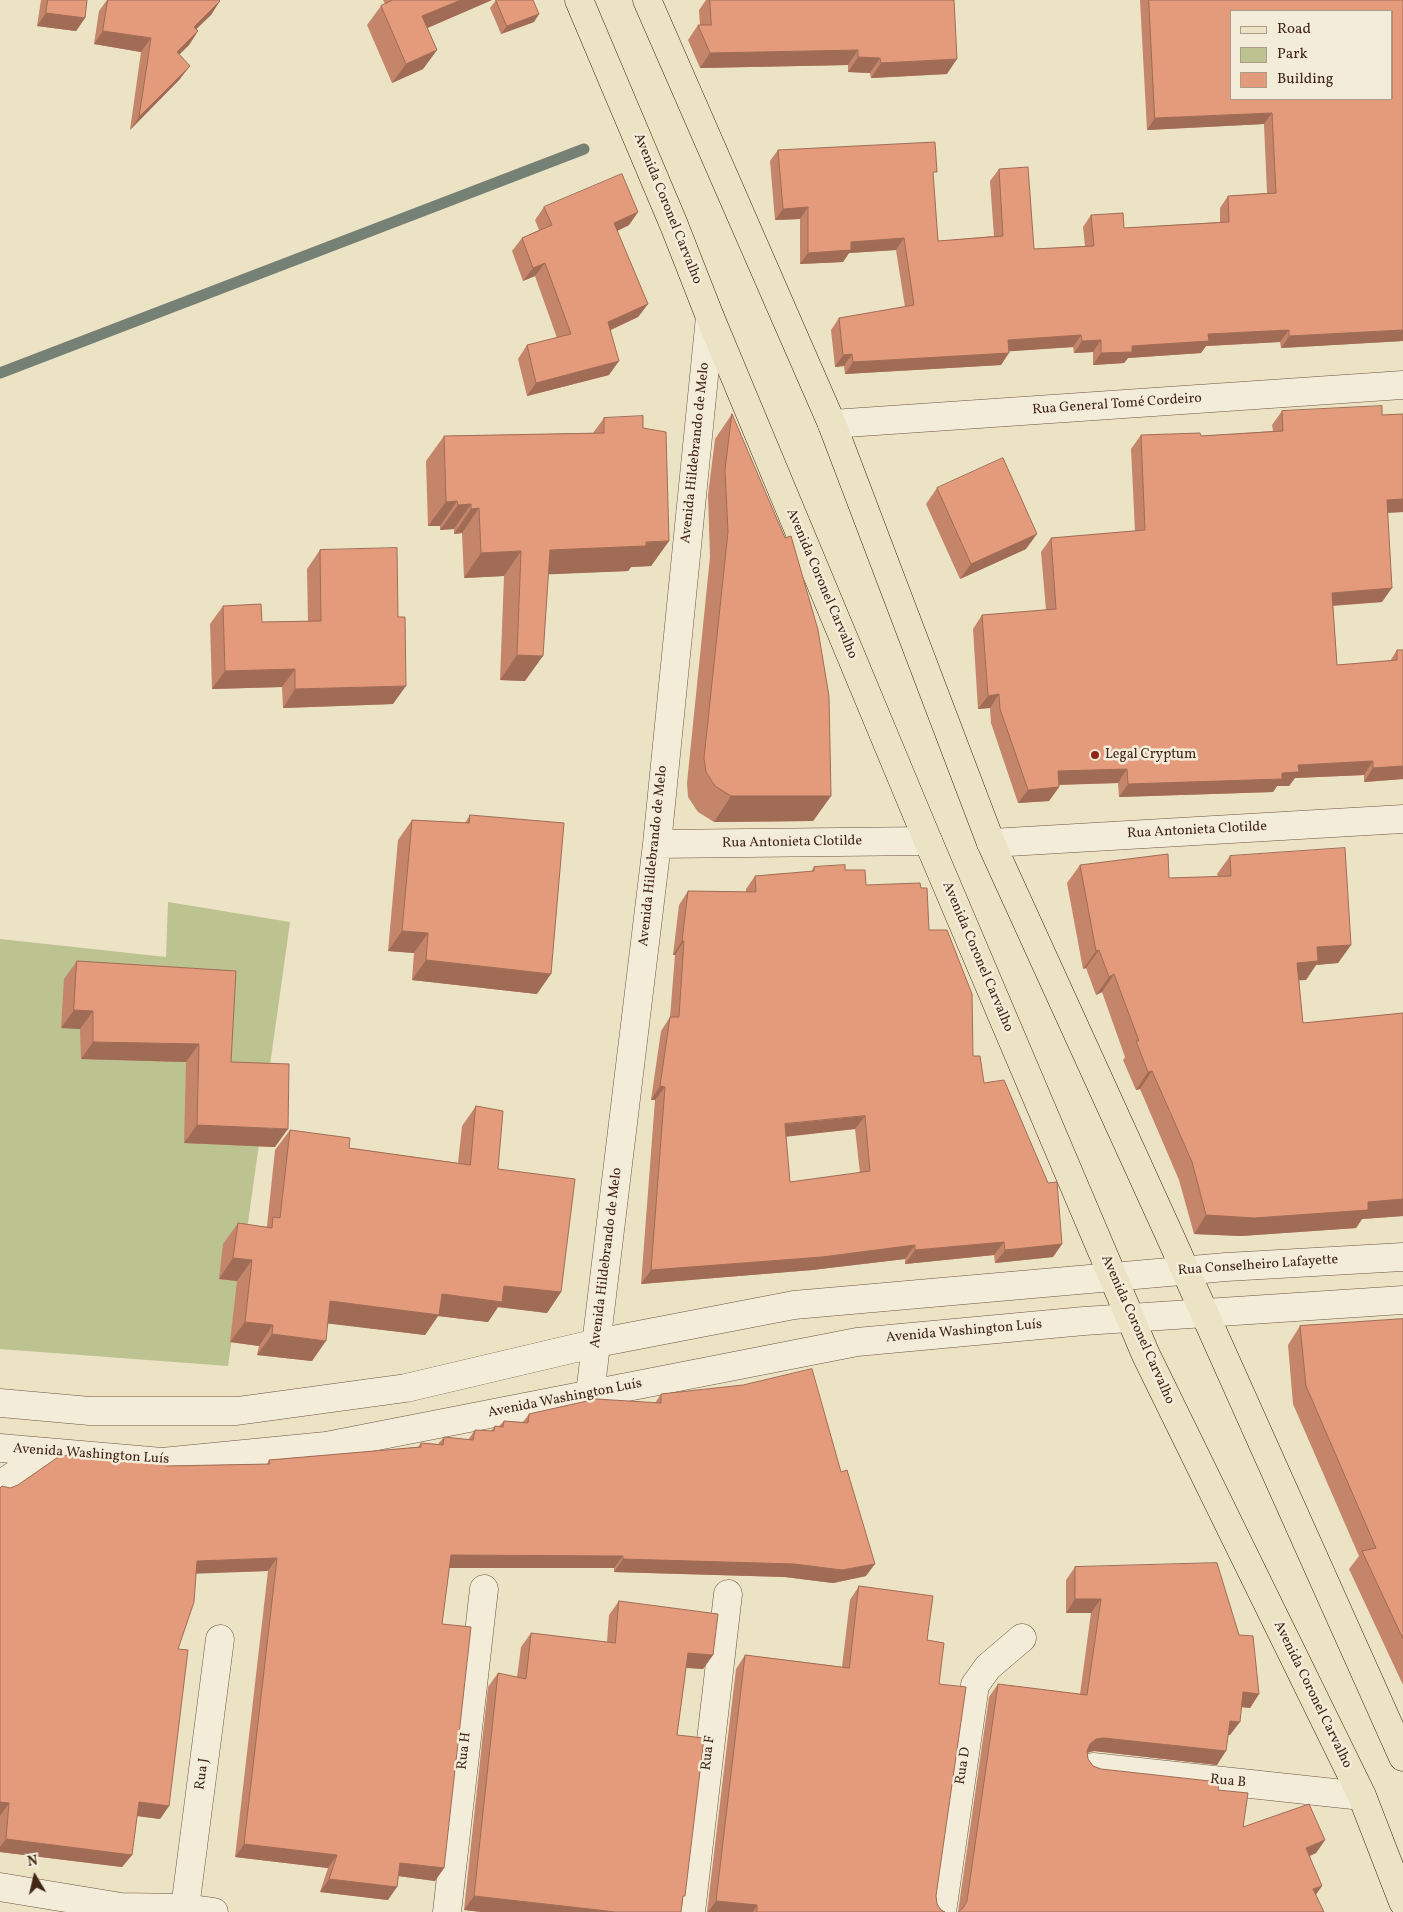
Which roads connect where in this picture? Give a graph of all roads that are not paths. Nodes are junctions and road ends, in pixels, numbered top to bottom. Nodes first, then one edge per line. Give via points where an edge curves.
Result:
1 (647, 0) edge
2 (583, 8) edge
3 (710, 317) junction
4 (1403, 385) edge
5 (832, 424) junction
6 (1403, 819) edge
7 (928, 841) junction
8 (991, 843) junction
9 (657, 844) junction
10 (1403, 1261) edge
11 (1186, 1271) junction
12 (1112, 1276) junction
13 (1403, 1300) edge
14 (1204, 1312) junction
15 (1130, 1317) junction
16 (597, 1343) junction
17 (590, 1394) junction
18 (0, 1403) edge
19 (0, 1448) edge
20 (47, 1453) junction
21 (0, 1485) edge
22 (484, 1589) dead end
23 (728, 1594) dead end
24 (1022, 1638) dead end
25 (220, 1640) dead end
26 (1403, 1757) edge
27 (1093, 1767) edge
28 (1362, 1796) junction
29 (0, 1887) edge
30 (1403, 1902) edge
31 (185, 1908) junction
32 (121, 1910) edge
33 (214, 1912) edge
34 (447, 1912) edge
35 (691, 1912) edge
36 (942, 1912) edge

1 - 5 main road
2 - 3 main road, Avenida Coronel Carvalho
3 - 7 main road, Avenida Coronel Carvalho
3 - 9 street, Avenida Hildebrando de Melo
4 - 5 street, Rua General Tomé Cordeiro
5 - 8 main road
6 - 8 street, Rua Antonieta Clotilde
7 - 9 street, Rua Antonieta Clotilde
7 - 12 main road, Avenida Coronel Carvalho
8 - 11 main road
9 - 16 street, Avenida Hildebrando de Melo
10 - 11 street, Rua Conselheiro Lafayette
11 - 12 street, Rua Conselheiro Lafayette
11 - 14 main road
12 - 15 main road, Avenida Coronel Carvalho
12 - 16 street via 794,1305
13 - 14 street
14 - 15 street
14 - 26 main road
15 - 17 street, Avenida Washington Luís via 857,1342
15 - 28 main road, Avenida Coronel Carvalho
16 - 17 street, Avenida Hildebrando de Melo
16 - 18 street via 406,1388 237,1410 90,1411
17 - 20 street, Avenida Washington Luís via 326,1446 162,1462
19 - 20 street, Avenida Washington Luís
20 - 21 street
22 - 34 street, Rua H
23 - 35 street, Rua F
24 - 36 street, Rua D via 988,1667 975,1685
25 - 31 street, Rua J
27 - 28 street, Rua B
28 - 30 main road, Avenida Coronel Carvalho
29 - 32 street
31 - 32 street
31 - 33 street

